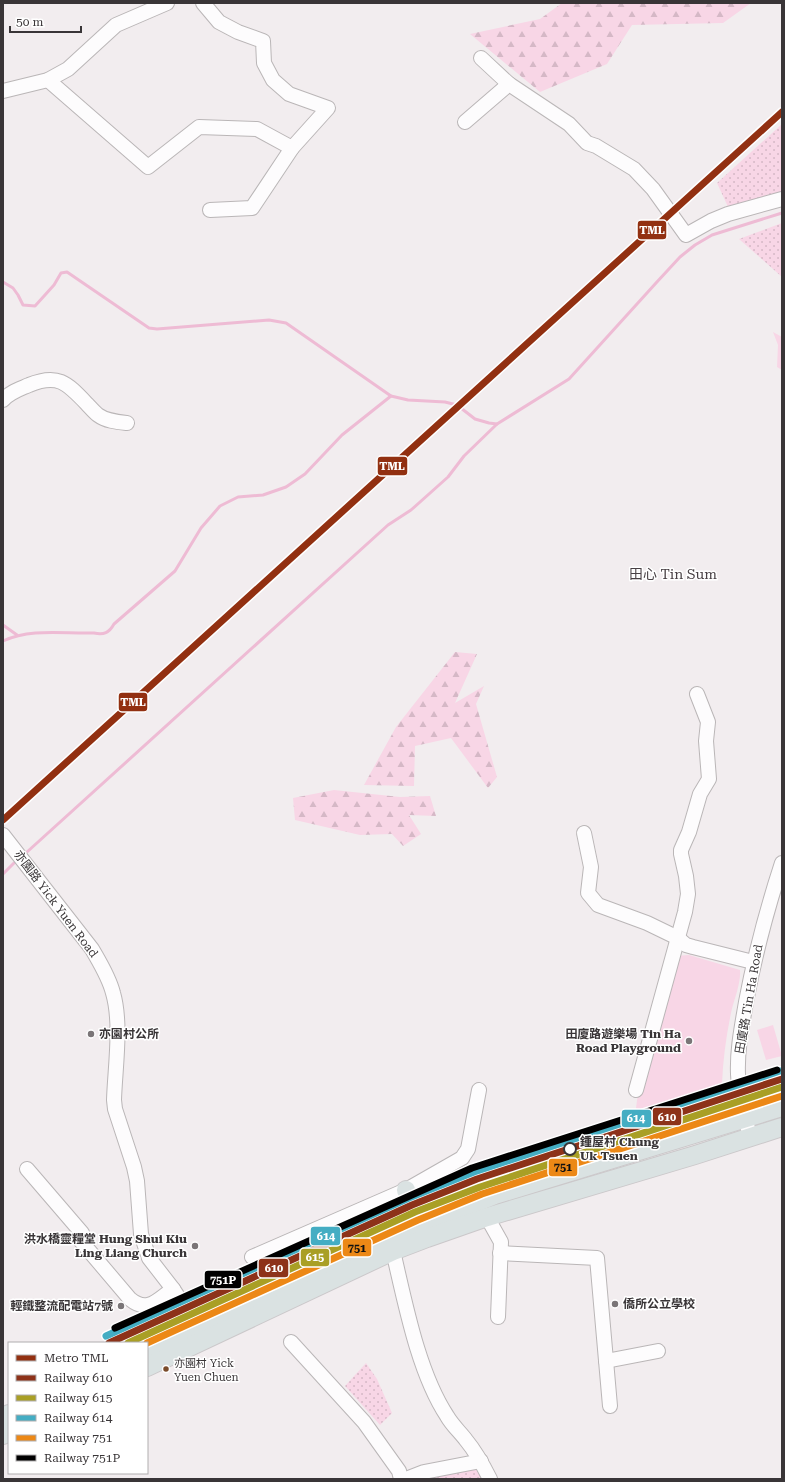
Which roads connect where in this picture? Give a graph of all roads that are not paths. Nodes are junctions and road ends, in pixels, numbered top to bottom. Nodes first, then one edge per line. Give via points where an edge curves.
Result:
1 (167, 3) edge
2 (203, 3) edge
3 (481, 58) dead end
4 (48, 80) junction
5 (509, 84) junction
6 (3, 91) edge
7 (465, 122) dead end
8 (292, 148) junction
9 (782, 199) edge
10 (210, 210) dead end
11 (3, 400) edge
12 (127, 423) dead end
13 (697, 694) dead end
14 (584, 833) dead end
15 (3, 835) edge
16 (782, 863) edge
17 (678, 938) junction
18 (753, 962) junction
19 (479, 1090) dead end
20 (636, 1090) dead end
21 (782, 1107) edge
22 (746, 1119) junction
23 (782, 1127) edge
24 (750, 1137) junction
25 (27, 1169) dead end
26 (406, 1190) junction
27 (483, 1210) junction
28 (415, 1214) junction
29 (434, 1220) junction
30 (395, 1243) junction
31 (500, 1253) junction
32 (252, 1257) dead end
33 (173, 1289) junction
34 (190, 1315) junction
35 (498, 1317) dead end
36 (212, 1320) junction
37 (170, 1339) junction
38 (291, 1342) dead end
39 (148, 1350) edge
40 (658, 1351) dead end
41 (606, 1361) junction
42 (148, 1366) edge
43 (610, 1406) dead end
44 (481, 1461) junction
45 (402, 1479) edge
46 (406, 1479) edge
47 (490, 1479) edge

1 - 4 street via 116,25 68,69
2 - 8 street via 219,22 263,41 264,63 273,80 289,94 328,108
3 - 5 street
4 - 6 street
4 - 8 street via 148,167 199,127 257,129
5 - 7 street
5 - 9 street via 568,124 587,143 634,169 686,235 711,220
8 - 10 street via 252,208
11 - 12 street via 7,394 48,379 55,379 79,395 98,415 114,422
13 - 17 street via 708,722 706,741 709,779 700,794 680,854 688,894
14 - 17 street via 591,867 588,893 598,905 647,923
15 - 33 street, 亦園路 Yick Yuen Road via 92,949 103,967 113,993 117,1026 115,1109 134,1167 141,1234 146,1251
16 - 18 street, 田廈路 Tin Ha Road
17 - 18 street via 686,945
17 - 20 street
18 - 22 street, 田廈路 Tin Ha Road via 738,1054 739,1084
19 - 26 street via 468,1149 462,1158
21 - 22 main road
22 - 24 street, 田廈路 Tin Ha Road
22 - 27 main road via 495,1195
23 - 24 main road
24 - 27 main road via 695,1155
25 - 33 street via 82,1233 79,1239 136,1304 152,1305
26 - 28 main road
26 - 32 street
27 - 29 main road
27 - 30 main road via 427,1238
27 - 31 street via 501,1242
28 - 29 main road
28 - 30 main road
29 - 30 main road
30 - 36 main road
30 - 42 main road
30 - 44 street via 407,1310 423,1365 447,1416
31 - 35 street
31 - 41 street via 597,1258
33 - 34 street, 亦園路 Yick Yuen Road
34 - 36 street
34 - 37 street
36 - 37 main road
37 - 39 main road
38 - 45 street via 364,1422
40 - 41 street
41 - 43 street
44 - 46 street via 424,1472
44 - 47 street

